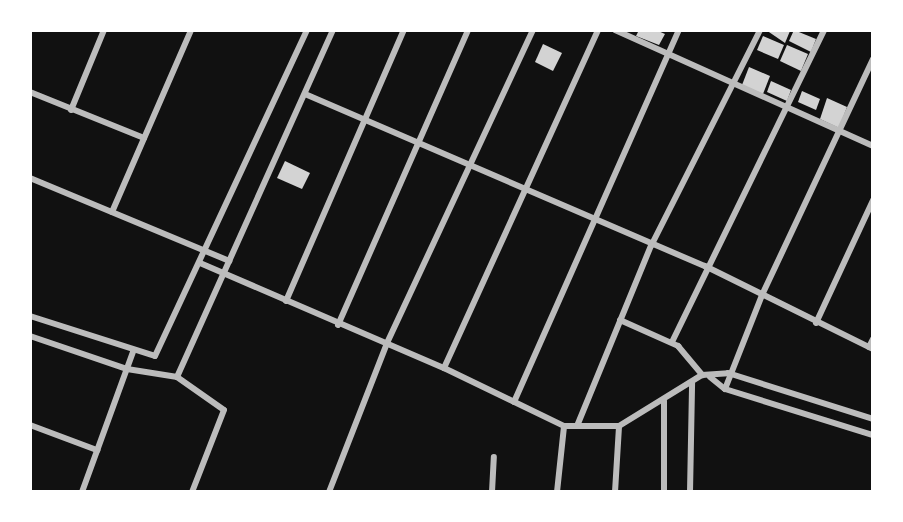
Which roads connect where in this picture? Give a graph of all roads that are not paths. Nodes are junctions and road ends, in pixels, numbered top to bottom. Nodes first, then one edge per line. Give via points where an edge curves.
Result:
1 (104, 30) edge
2 (183, 30) edge
3 (307, 30) edge
4 (333, 30) edge
5 (404, 30) edge
6 (468, 30) edge
7 (533, 30) edge
8 (598, 30) edge
9 (615, 30) edge
10 (679, 30) edge
11 (760, 30) edge
12 (824, 30) edge
13 (190, 32) edge
14 (669, 53) junction
15 (873, 59) edge
16 (737, 84) junction
17 (30, 92) edge
18 (305, 94) junction
19 (789, 108) junction
20 (71, 110) junction
21 (361, 120) junction
22 (841, 131) junction
23 (144, 138) junction
24 (418, 141) junction
25 (873, 146) edge
26 (469, 166) junction
27 (30, 178) edge
28 (523, 190) junction
29 (873, 200) edge
30 (112, 212) junction
31 (595, 223) junction
32 (651, 246) junction
33 (206, 251) junction
34 (229, 261) junction
35 (200, 263) junction
36 (705, 266) junction
37 (223, 273) junction
38 (762, 295) junction
39 (286, 301) junction
40 (30, 316) edge
41 (620, 320) junction
42 (816, 323) junction
43 (338, 324) junction
44 (30, 336) edge
45 (873, 339) edge
46 (672, 342) junction
47 (387, 343) junction
48 (871, 348) edge
49 (133, 352) junction
50 (444, 368) junction
51 (127, 369) junction
52 (728, 373) junction
53 (702, 375) junction
54 (177, 377) junction
55 (710, 377) junction
56 (692, 383) junction
57 (725, 389) junction
58 (664, 401) junction
59 (514, 402) junction
60 (825, 404) junction
61 (820, 417) junction
62 (873, 420) edge
63 (30, 425) edge
64 (564, 426) junction
65 (577, 426) junction
66 (619, 426) junction
67 (873, 435) edge
68 (97, 450) junction
69 (494, 457) dead end
70 (82, 492) edge
71 (192, 492) edge
72 (329, 492) edge
73 (492, 492) edge
74 (557, 492) edge
75 (615, 492) edge
76 (664, 492) edge
77 (690, 492) edge

1 - 20 street
2 - 13 street
3 - 33 street
4 - 18 street
5 - 21 street
6 - 24 street
7 - 26 street
8 - 28 street
9 - 14 street
10 - 14 street
11 - 16 street
12 - 19 street
13 - 23 street
14 - 16 street
14 - 31 street
15 - 22 street
16 - 19 street
16 - 32 street
17 - 20 street
18 - 21 street
18 - 34 street
19 - 22 street
19 - 36 street
20 - 23 street
21 - 24 street
21 - 39 street
22 - 25 street
22 - 38 street
23 - 30 street
24 - 26 street
24 - 43 street
26 - 28 street
26 - 47 street
27 - 30 street
28 - 31 street
28 - 50 street
29 - 42 street
30 - 33 street
31 - 32 street
31 - 59 street
32 - 36 street
32 - 41 street
33 - 34 street
33 - 35 street
34 - 37 street
35 - 37 street
35 - 49 street via 161,348 149,357
36 - 38 street
36 - 46 street
37 - 39 street
37 - 54 street
38 - 42 street
38 - 52 street
39 - 43 street
40 - 49 street
41 - 46 street
41 - 65 street
42 - 48 street
43 - 47 street
44 - 51 street
45 - 48 street
46 - 53 street
47 - 50 street
47 - 72 street
49 - 51 street
50 - 59 street
51 - 54 street
51 - 68 street
52 - 55 street
52 - 57 street
52 - 60 street
53 - 55 street
53 - 56 street
54 - 71 street via 224,410
55 - 57 street
56 - 58 street
56 - 77 street
57 - 61 street
58 - 66 street
58 - 76 street
59 - 64 street
60 - 61 street
60 - 62 street
61 - 67 street
63 - 68 street
64 - 65 street
64 - 74 street
65 - 66 street
66 - 75 street
68 - 70 street
69 - 73 street

